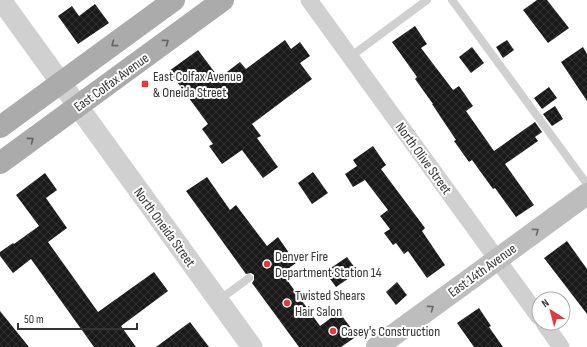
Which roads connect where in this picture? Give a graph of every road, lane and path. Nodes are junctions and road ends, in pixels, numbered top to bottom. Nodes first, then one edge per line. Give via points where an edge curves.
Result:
1 (1, 0) edge
2 (174, 0) edge
3 (222, 0) edge
4 (309, 0) edge
5 (427, 0) edge
6 (452, 0) edge
7 (350, 56) junction
8 (61, 83) junction
9 (78, 106) junction
10 (0, 127) edge
11 (0, 163) edge
12 (587, 184) edge
13 (587, 194) edge
14 (497, 259) junction
15 (249, 278) dead end
16 (218, 301) junction
17 (531, 306) edge
18 (550, 331) edge
19 (252, 347) edge
20 (376, 347) edge
21 (561, 347) edge

1 - 8 street
2 -> 8 main road, East Colfax Avenue
9 -> 3 main road, East Colfax Avenue
4 - 7 street, North Olive Street
5 - 7 lane
6 - 12 lane
7 - 14 street, North Olive Street
8 - 9 street, North Oneida Street
8 - 10 main road, East Colfax Avenue
11 -> 9 main road, East Colfax Avenue
9 - 16 street, North Oneida Street
14 -> 13 main road, East 14th Avenue
14 - 17 street, North Olive Street
20 -> 14 main road, East 14th Avenue
15 - 16 lane
16 - 19 street, North Oneida Street
18 - 21 street

